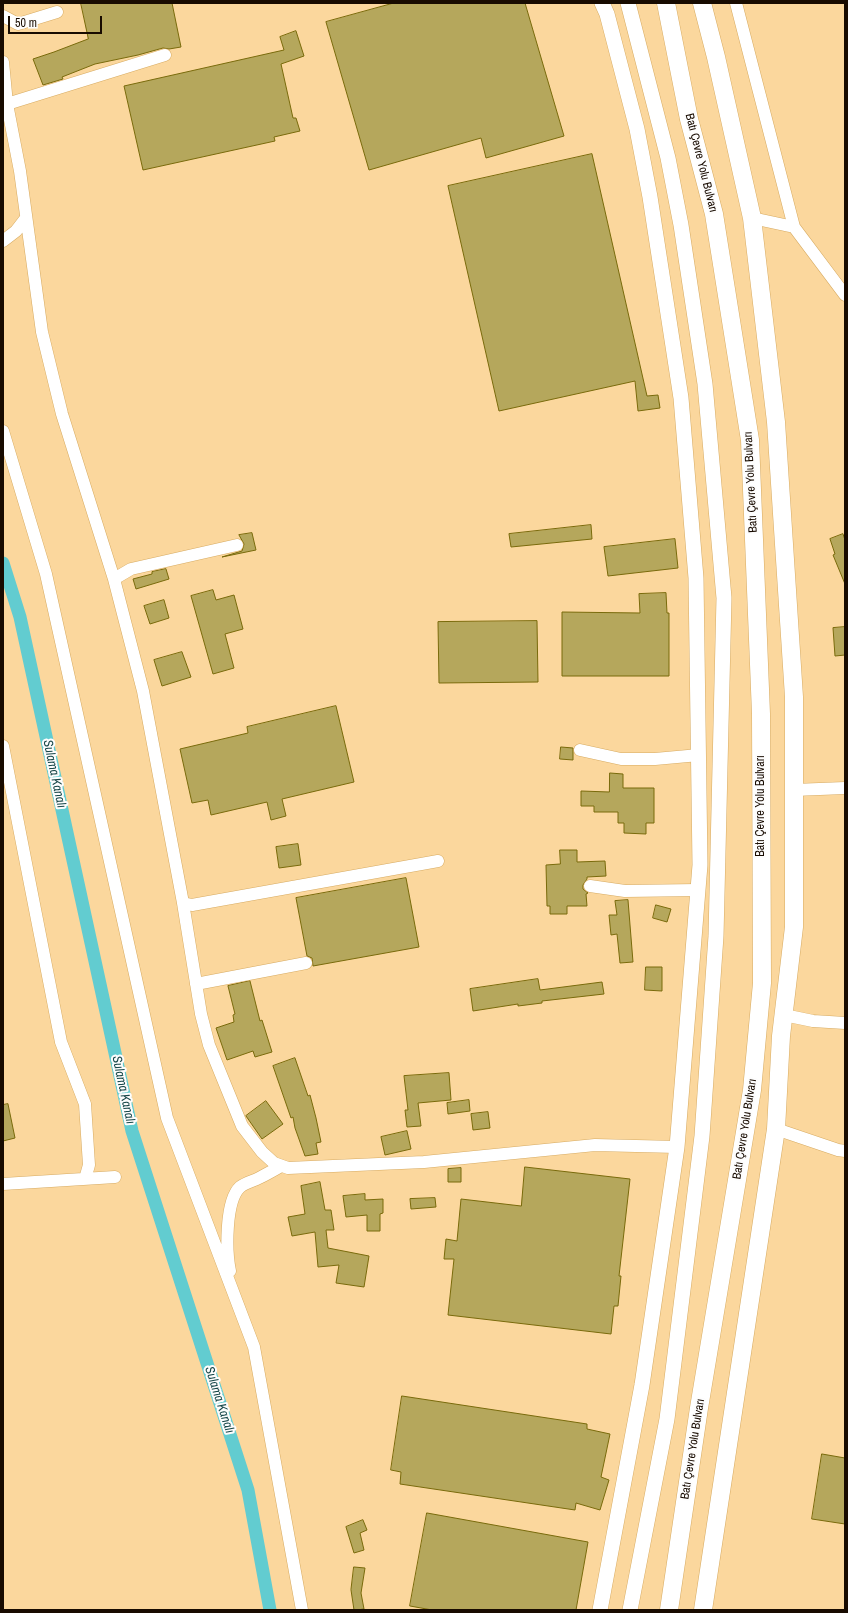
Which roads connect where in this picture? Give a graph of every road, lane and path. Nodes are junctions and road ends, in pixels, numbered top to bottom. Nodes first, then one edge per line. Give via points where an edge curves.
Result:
1 (602, 3) edge
2 (628, 3) edge
3 (666, 3) edge
4 (702, 3) edge
5 (736, 3) edge
6 (57, 12) dead end
7 (3, 16) edge
8 (165, 56) dead end
9 (3, 62) edge
10 (6, 104) junction
11 (26, 218) junction
12 (752, 218) junction
13 (794, 227) junction
14 (3, 241) edge
15 (845, 295) edge
16 (3, 430) edge
17 (237, 545) dead end
18 (114, 578) junction
19 (3, 746) edge
20 (580, 750) dead end
21 (698, 755) junction
22 (845, 788) edge
23 (794, 790) junction
24 (438, 861) dead end
25 (590, 886) dead end
26 (698, 890) junction
27 (183, 903) junction
28 (306, 963) dead end
29 (196, 984) junction
30 (784, 1015) junction
31 (845, 1023) edge
32 (776, 1129) junction
33 (677, 1147) junction
34 (845, 1151) edge
35 (281, 1166) junction
36 (116, 1177) dead end
37 (84, 1179) junction
38 (3, 1184) edge
39 (238, 1305) junction
40 (302, 1610) edge
41 (600, 1610) edge
42 (630, 1610) edge
43 (669, 1610) edge
44 (703, 1610) edge

1 - 21 main road via 637,128 681,398 696,578
2 - 42 main road via 668,158 681,225 705,384 724,598 716,936 702,1136 667,1419
3 - 43 highway, Batı Çevre Yolu Bulvarı via 689,119 714,214 750,440 761,714 762,976 752,1090 699,1408
4 - 12 highway
5 - 13 street
6 - 7 street via 18,24
8 - 10 street
9 - 10 street
10 - 11 street via 20,171
11 - 14 street via 16,231
11 - 18 street via 42,332 62,414
12 - 13 street
12 - 23 highway via 776,422 794,697
13 - 15 street
16 - 39 street via 46,574 167,1118
17 - 18 street via 131,569
18 - 27 street via 142,691
19 - 37 street via 61,1042 85,1104 88,1165
20 - 21 street via 621,759
21 - 26 main road
22 - 23 street
23 - 30 highway via 794,926
24 - 27 street via 192,905
25 - 26 street via 625,890
26 - 33 main road
27 - 29 street
28 - 29 street
29 - 35 street via 209,1045 242,1126 262,1152 274,1164
30 - 31 street via 813,1021
30 - 32 highway
32 - 34 street
32 - 44 highway
33 - 35 street via 595,1146 424,1162 288,1168
33 - 41 main road via 642,1385
35 - 39 street via 241,1187 231,1202 227,1259
36 - 37 street
37 - 38 street
39 - 40 street via 254,1347

